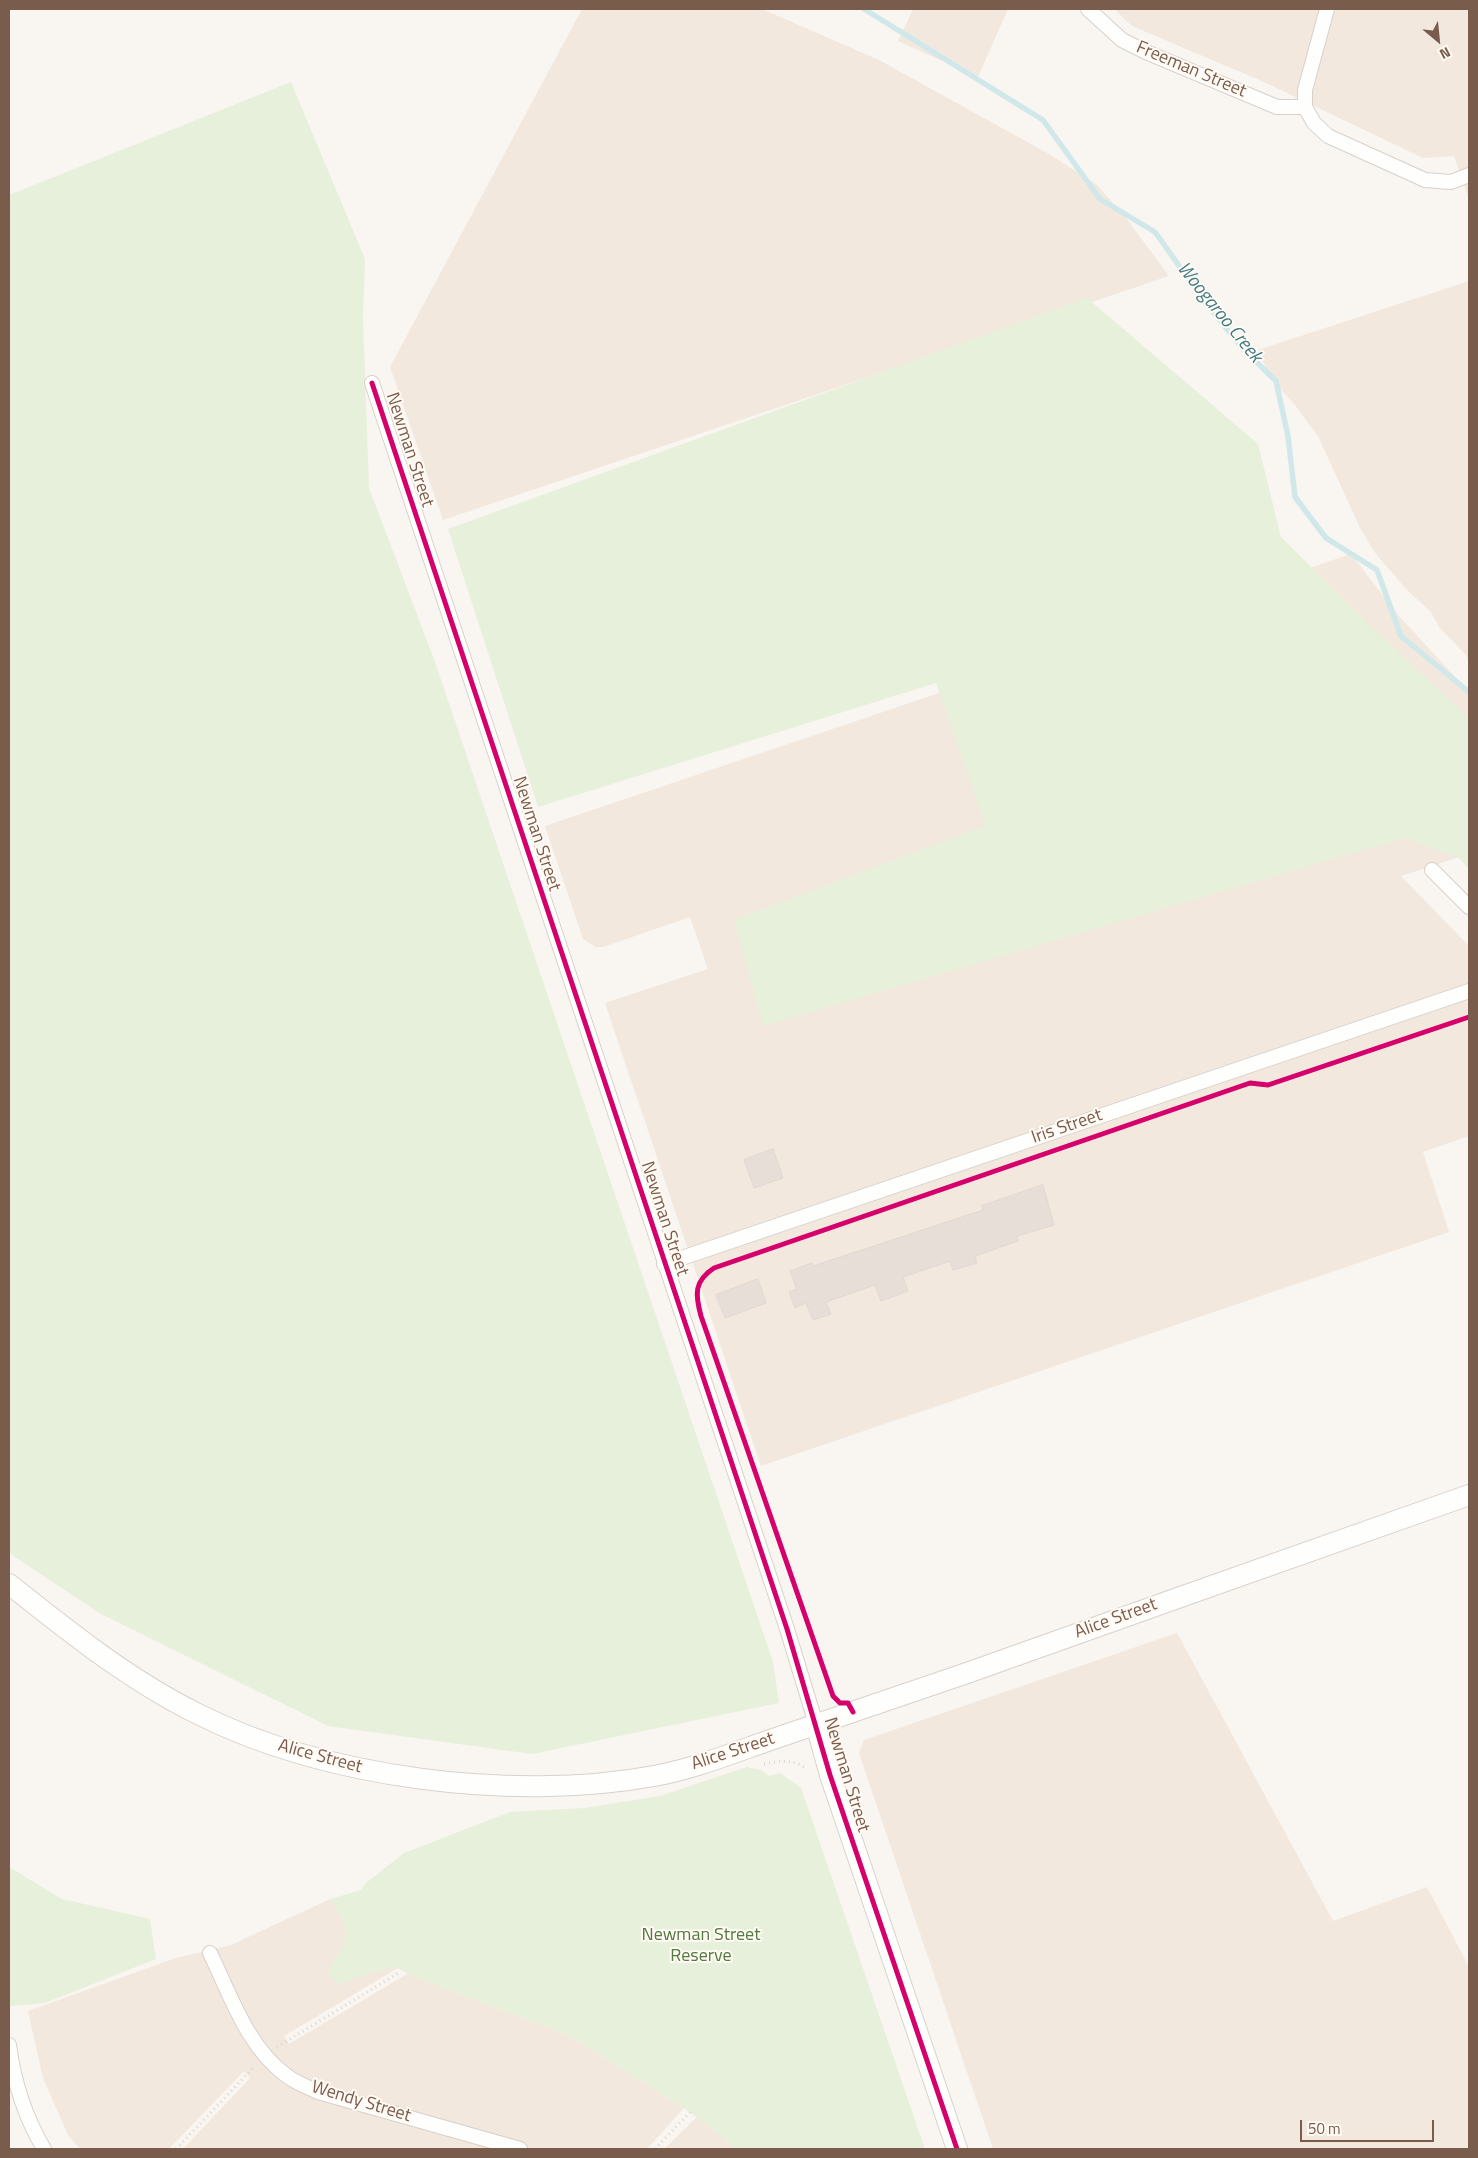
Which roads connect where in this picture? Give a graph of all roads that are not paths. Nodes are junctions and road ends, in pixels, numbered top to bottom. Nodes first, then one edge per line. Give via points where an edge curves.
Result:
1 (1088, 9) edge
2 (1327, 9) edge
3 (1305, 107) junction
4 (1469, 175) edge
5 (372, 382) dead end
6 (1432, 870) dead end
7 (1469, 907) edge
8 (1469, 991) edge
9 (664, 1264) junction
10 (1469, 1495) edge
11 (9, 1584) edge
12 (816, 1724) junction
13 (210, 1953) dead end
14 (9, 2046) edge
15 (503, 2146) edge
16 (44, 2149) edge
17 (520, 2149) edge
18 (957, 2149) edge

1 - 3 street, Freeman Street via 1122,40 1146,52 1277,107
2 - 3 street via 1305,90
3 - 4 street via 1314,123 1328,136 1425,180 1451,182
5 - 9 street, Newman Street
6 - 7 street
8 - 9 street, Iris Street
9 - 12 street, Newman Street
10 - 12 street, Alice Street
11 - 12 street, Alice Street via 132,1676 196,1713 262,1742 344,1767 481,1785 559,1786 656,1776
12 - 18 street, Newman Street via 830,1775
13 - 15 street, Wendy Street via 249,2033 264,2056 288,2077 318,2092
14 - 16 street via 16,2085 30,2126
15 - 17 street, Wendy Street

